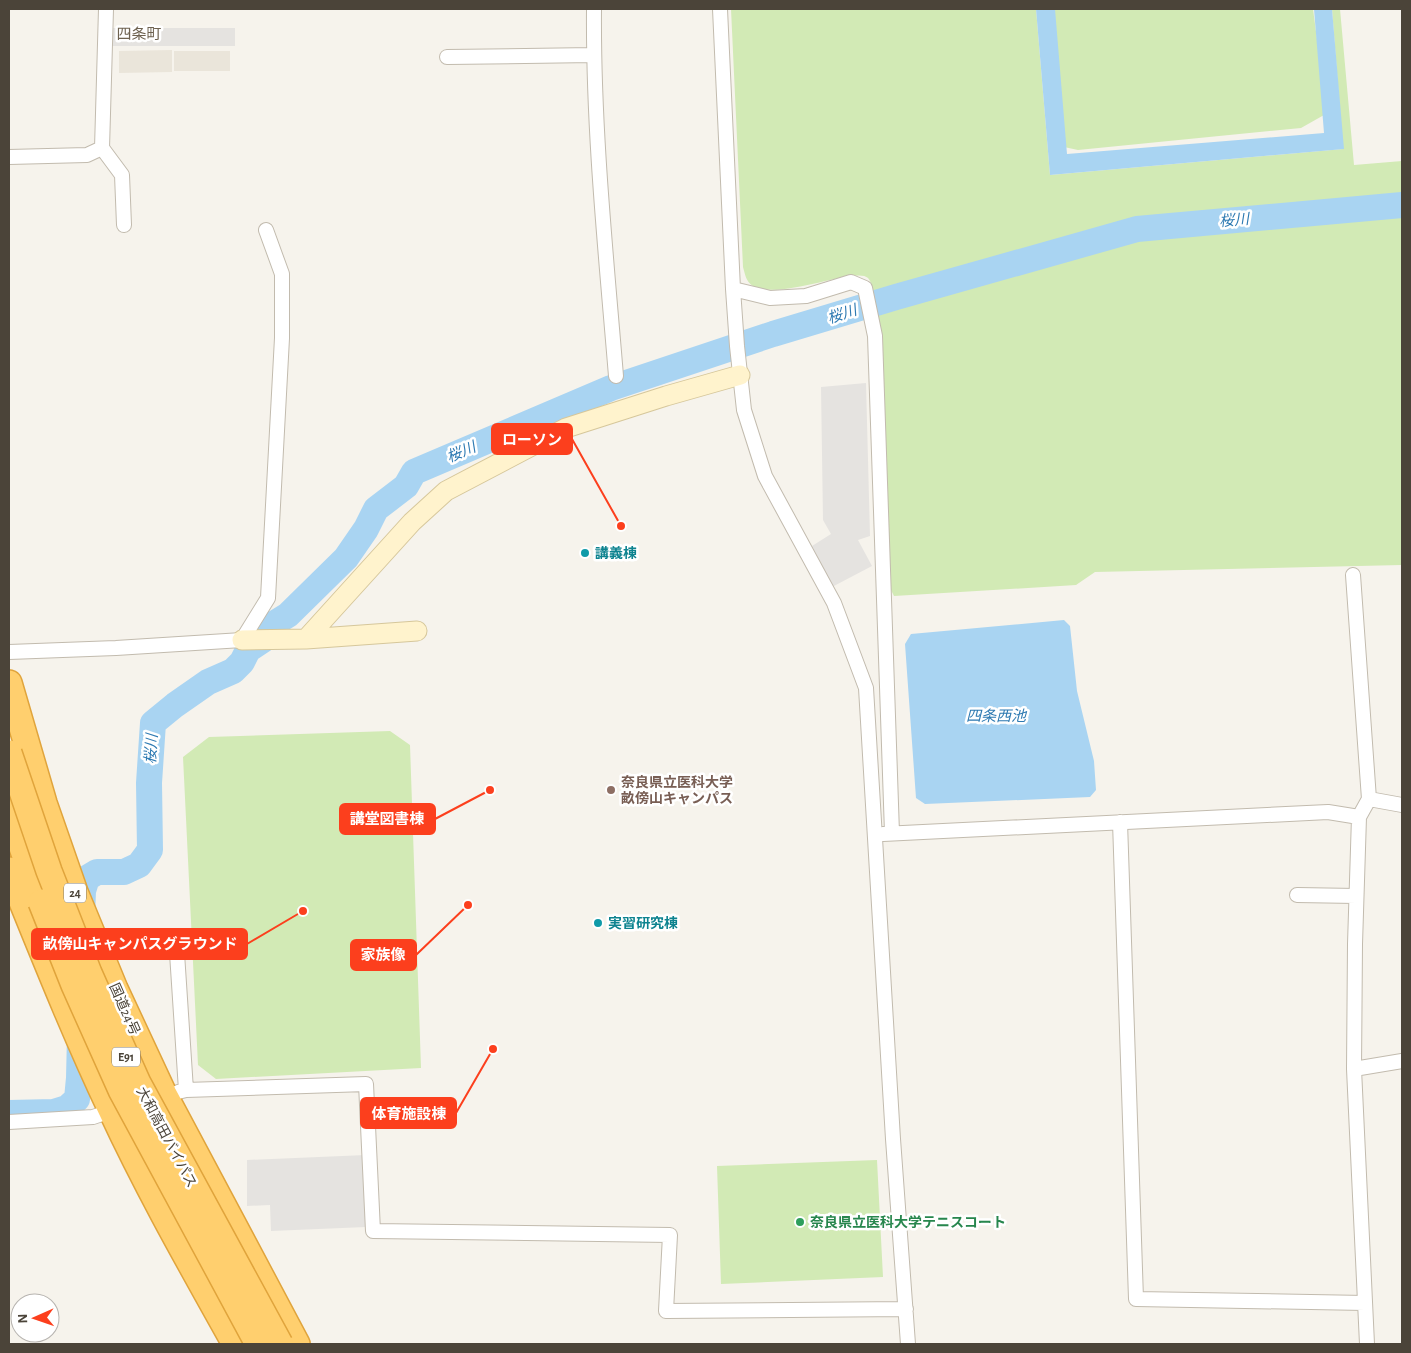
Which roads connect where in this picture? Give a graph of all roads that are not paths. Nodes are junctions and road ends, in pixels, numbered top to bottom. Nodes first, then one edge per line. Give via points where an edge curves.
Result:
1 (106, 9) edge
2 (594, 9) edge
3 (720, 9) edge
4 (594, 55) junction
5 (447, 57) dead end
6 (102, 148) junction
7 (9, 157) edge
8 (124, 224) dead end
9 (266, 230) dead end
10 (733, 289) junction
11 (740, 375) junction
12 (616, 376) dead end
13 (1353, 575) dead end
14 (417, 631) dead end
15 (306, 639) junction
16 (242, 640) junction
17 (9, 652) edge
18 (9, 682) edge
19 (9, 754) edge
20 (1369, 799) junction
21 (1402, 805) edge
22 (9, 810) edge
23 (1359, 817) junction
24 (1120, 822) junction
25 (892, 833) junction
26 (9, 834) edge
27 (876, 834) junction
28 (9, 870) edge
29 (1297, 895) dead end
30 (1356, 896) junction
31 (41, 902) junction
32 (176, 938) dead end
33 (1402, 1061) edge
34 (1354, 1069) junction
35 (175, 1092) junction
36 (111, 1111) junction
37 (9, 1122) edge
38 (1365, 1304) junction
39 (906, 1309) junction
40 (234, 1344) edge
41 (258, 1344) edge
42 (280, 1344) edge
43 (297, 1344) edge
44 (908, 1344) edge
45 (1367, 1344) edge

1 - 6 street
2 - 4 street
3 - 10 street
4 - 5 street
4 - 12 street via 597,137
6 - 7 street via 86,155
6 - 8 street via 122,175
9 - 16 street via 282,274 282,338 268,598
10 - 11 street
10 - 25 street via 770,298 806,296 851,282 865,288 875,336
11 - 15 street via 566,428 446,490 412,522
11 - 27 street via 744,410 765,476 834,603 866,688
13 - 20 street
14 - 15 street
15 - 16 street
16 - 17 street
18 - 35 highway, 国道24号 / 24 via 44,803 75,892 115,989
19 - 42 highway, 大和高田バイパス / E91, bridge via 74,936 138,1082
20 - 21 street
20 - 23 street
22 - 31 highway, 大和高田バイパス / E91
23 - 24 street via 1328,812
23 - 30 street
24 - 25 street
24 - 38 street via 1136,1299
25 - 27 street
26 - 31 highway
27 - 39 street
28 - 36 highway
29 - 30 street
30 - 34 street
31 - 41 highway, 大和高田バイパス / E91, bridge via 121,1090
32 - 35 street
33 - 34 street
34 - 38 street
35 - 36 street
35 - 39 street via 366,1084 373,1231 670,1235 666,1311
35 - 43 highway, 国道24号 / 24
36 - 37 street via 93,1117
36 - 40 highway
38 - 45 street
39 - 44 street

